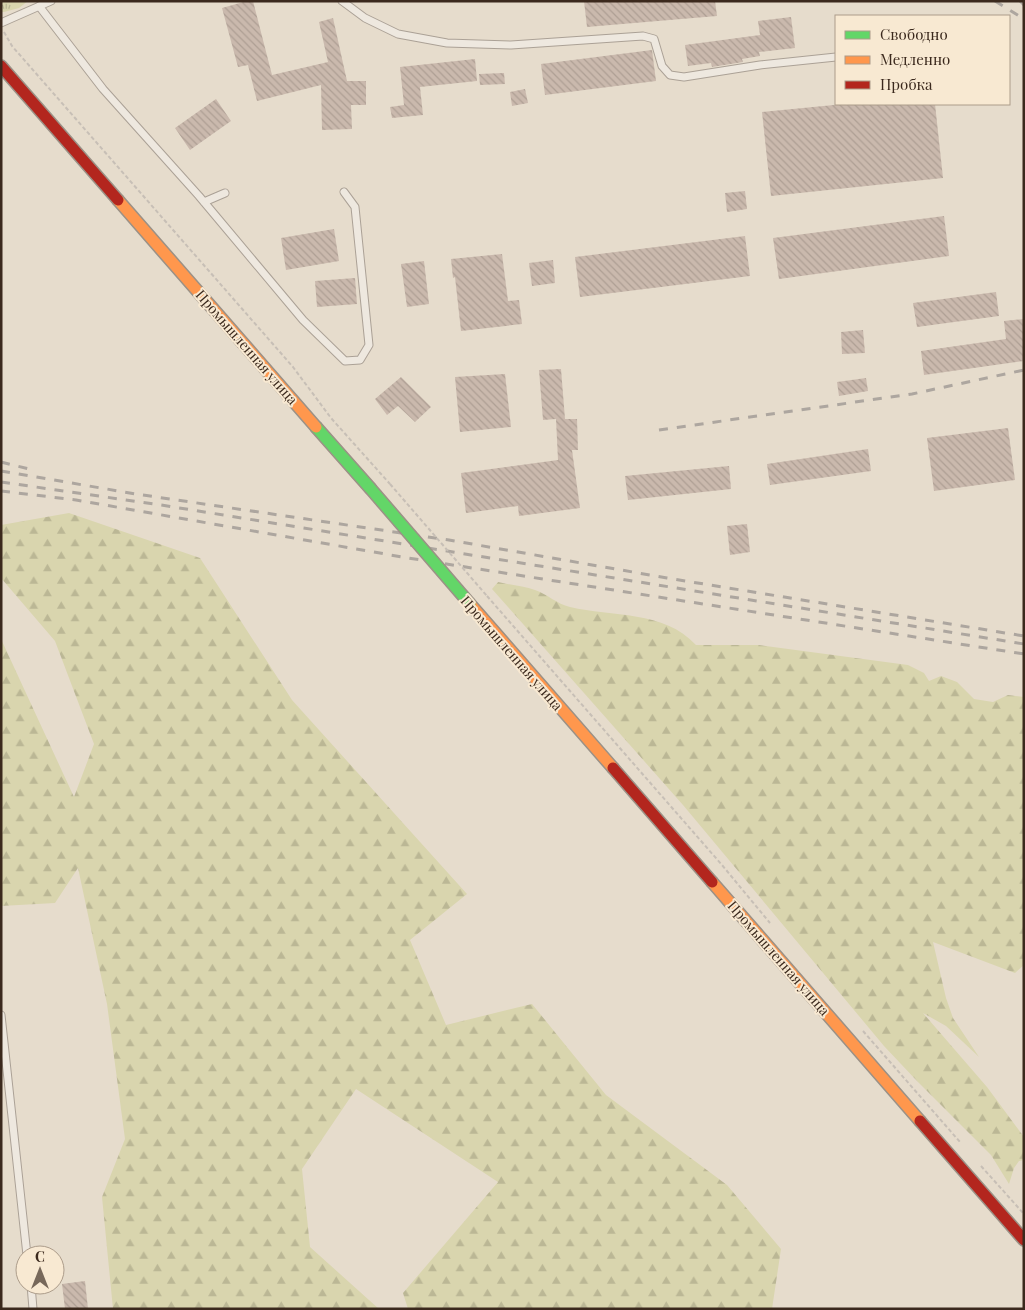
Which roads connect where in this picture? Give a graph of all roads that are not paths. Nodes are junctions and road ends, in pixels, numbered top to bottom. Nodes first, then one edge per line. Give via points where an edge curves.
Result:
1 (51, 1) edge
2 (342, 1) edge
3 (39, 6) junction
4 (1, 23) edge
5 (835, 56) edge
6 (1, 66) edge
7 (344, 192) dead end
8 (225, 193) dead end
9 (204, 202) junction
10 (1, 1016) edge
11 (1020, 1227) edge
12 (1024, 1240) edge
13 (26, 1245) edge
14 (32, 1295) edge
15 (33, 1309) edge

1 - 3 lane
2 - 5 lane via 365,18 398,34 447,43 511,45 643,36 654,39 662,66 670,75 684,78
3 - 4 lane
3 - 9 lane via 104,89
6 - 11 street, Промышленная улица, bridge
7 - 9 lane via 355,207 369,345 360,360 345,361 303,320
8 - 9 lane
10 - 13 lane
11 - 12 street, Промышленная улица
14 - 15 lane

